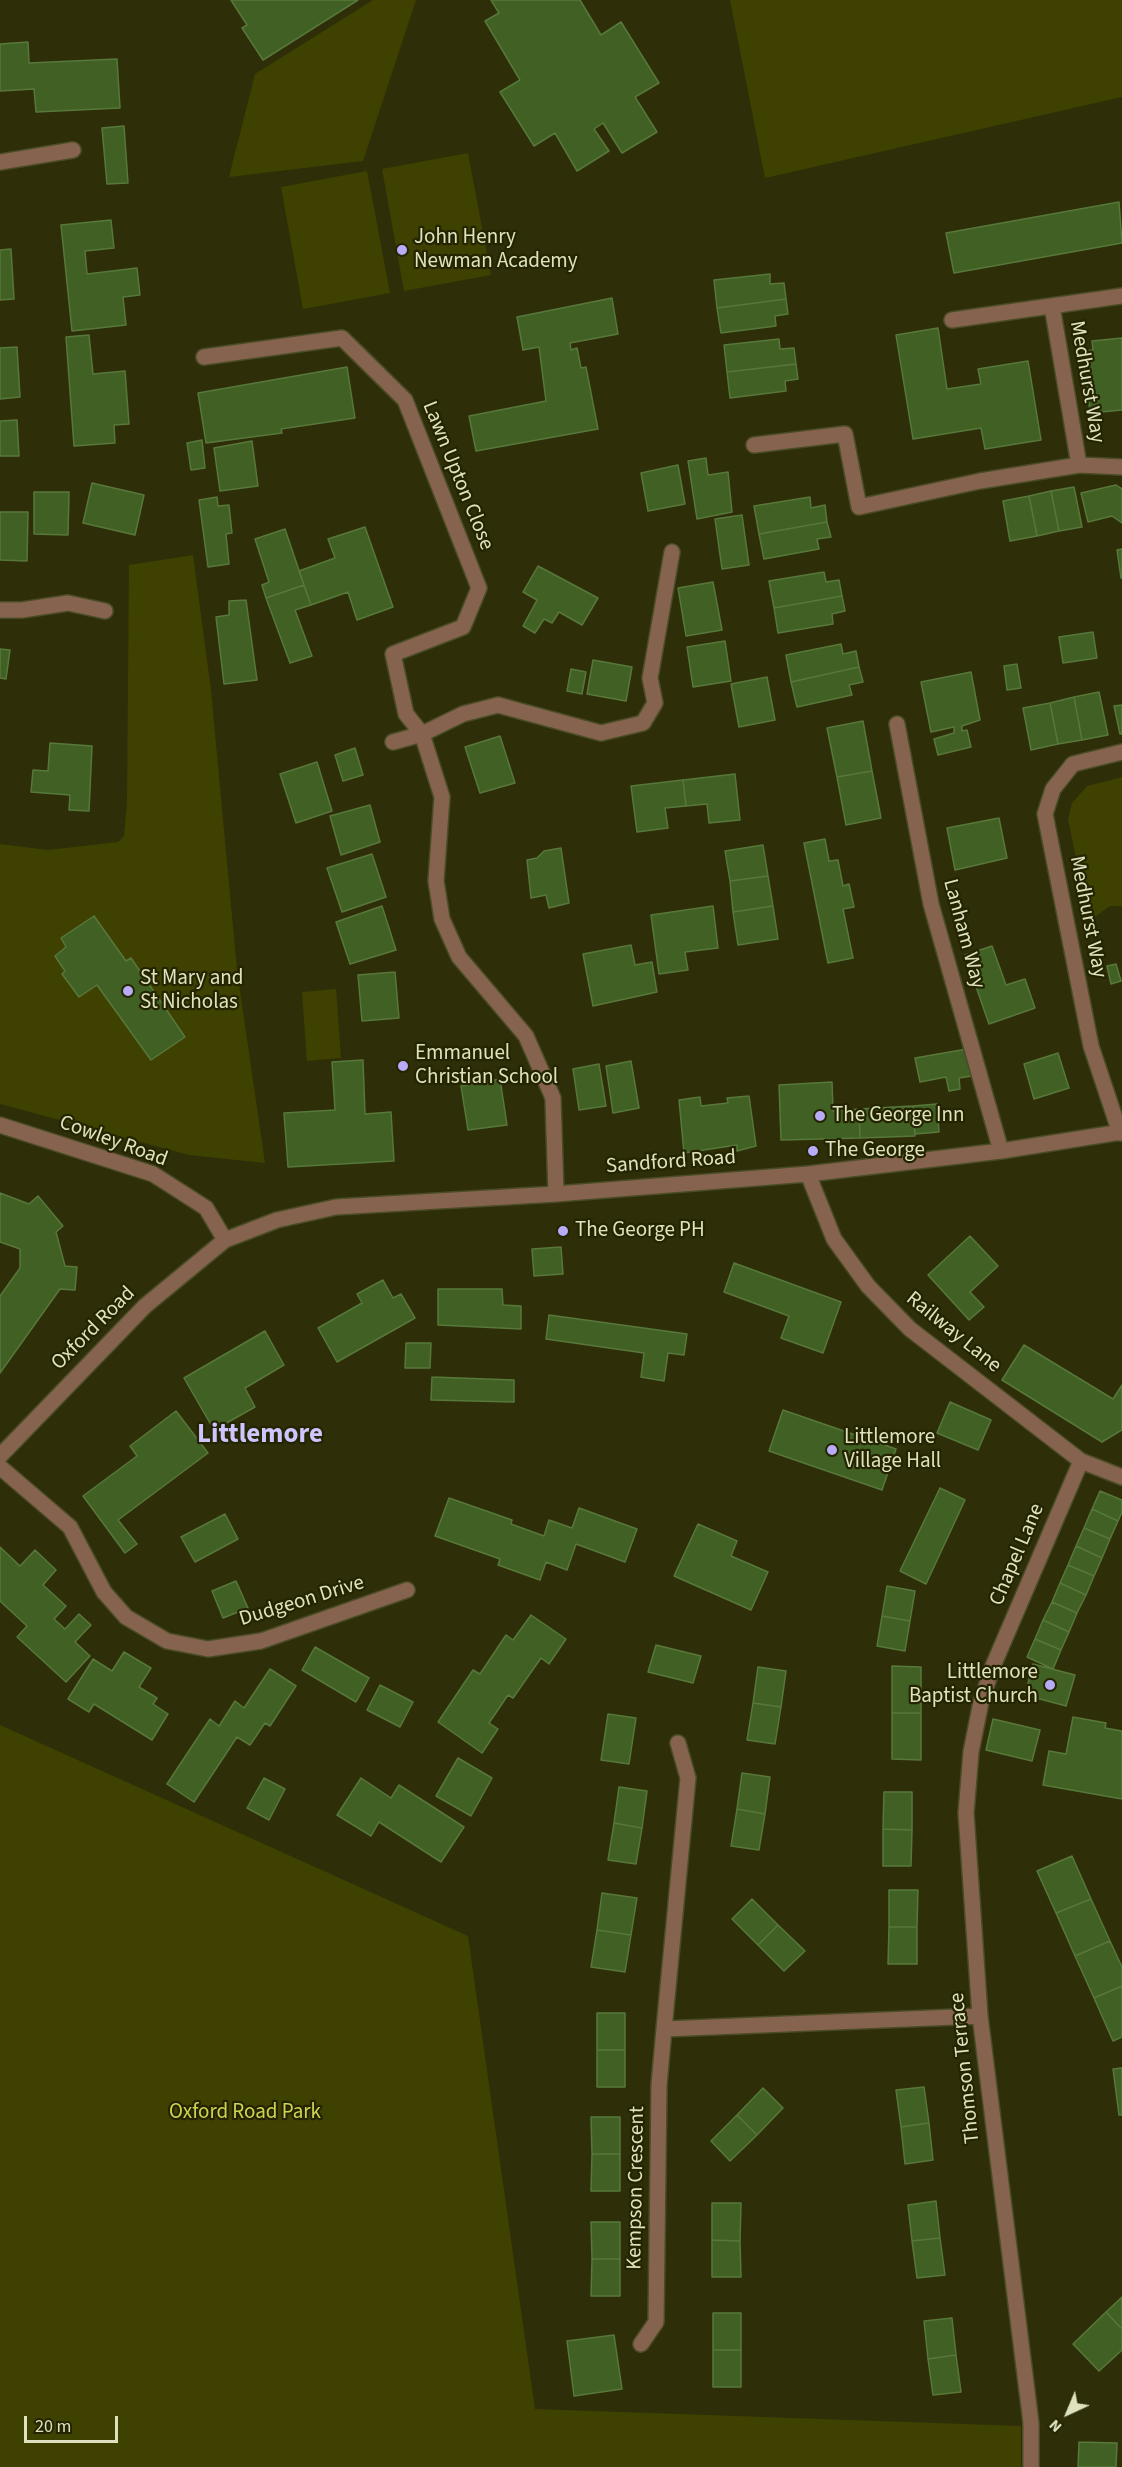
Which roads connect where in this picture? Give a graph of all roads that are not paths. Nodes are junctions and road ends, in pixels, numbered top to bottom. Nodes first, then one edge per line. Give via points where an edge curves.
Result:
1 (73, 150) dead end
2 (0, 162) edge
3 (1122, 296) edge
4 (1052, 306) junction
5 (952, 320) dead end
6 (204, 357) dead end
7 (754, 445) dead end
8 (1079, 465) junction
9 (1122, 467) edge
10 (672, 552) dead end
11 (0, 610) edge
12 (105, 611) dead end
13 (897, 724) dead end
14 (422, 734) junction
15 (393, 742) dead end
16 (1122, 752) edge
17 (0, 1125) edge
18 (1121, 1132) edge
19 (1001, 1151) junction
20 (808, 1174) junction
21 (555, 1194) junction
22 (225, 1240) junction
23 (0, 1456) edge
24 (1081, 1461) junction
25 (0, 1467) edge
26 (1122, 1477) edge
27 (406, 1590) dead end
28 (993, 1666) joint
29 (678, 1743) dead end
30 (980, 2016) junction
31 (664, 2029) junction
32 (642, 2344) dead end
33 (1031, 2467) edge

1 - 2 street
3 - 4 street, Medhurst Way
4 - 5 street, Medhurst Way
4 - 8 street, Medhurst Way
6 - 14 street, Lawn Upton Close via 342,338 405,400 479,588 463,627 393,654 406,714
7 - 8 street, Medhurst Way via 844,434 859,507
8 - 9 street, Medhurst Way
10 - 14 street via 650,678 655,703 643,723 601,733 498,705 463,714
11 - 12 street via 68,603
13 - 19 street, Lanham Way via 931,904
14 - 15 street
14 - 21 street via 442,797 436,881 442,919 459,957 526,1036 553,1098
16 - 18 street, Medhurst Way via 1073,764 1053,789 1045,814 1091,1046
17 - 22 street, Cowley Road via 153,1174 206,1208
18 - 19 street, Sandford Road
19 - 20 street, Sandford Road
20 - 21 street, Sandford Road
20 - 24 street, Railway Lane via 834,1239 868,1286 910,1329
21 - 22 street, Sandford Road via 336,1207 277,1220
22 - 23 street, Oxford Road via 145,1306
24 - 26 street, Railway Lane
24 - 28 street, Chapel Lane
25 - 27 street, Dudgeon Drive via 70,1527 104,1592 126,1617 167,1641 208,1649 261,1641
28 - 30 street, Thomson Terrace via 971,1752 966,1813
29 - 31 street, Kempson Crescent via 688,1778
30 - 31 street
30 - 33 street, Thomson Terrace via 1031,2423
31 - 32 street, Kempson Crescent via 659,2085 656,2322

